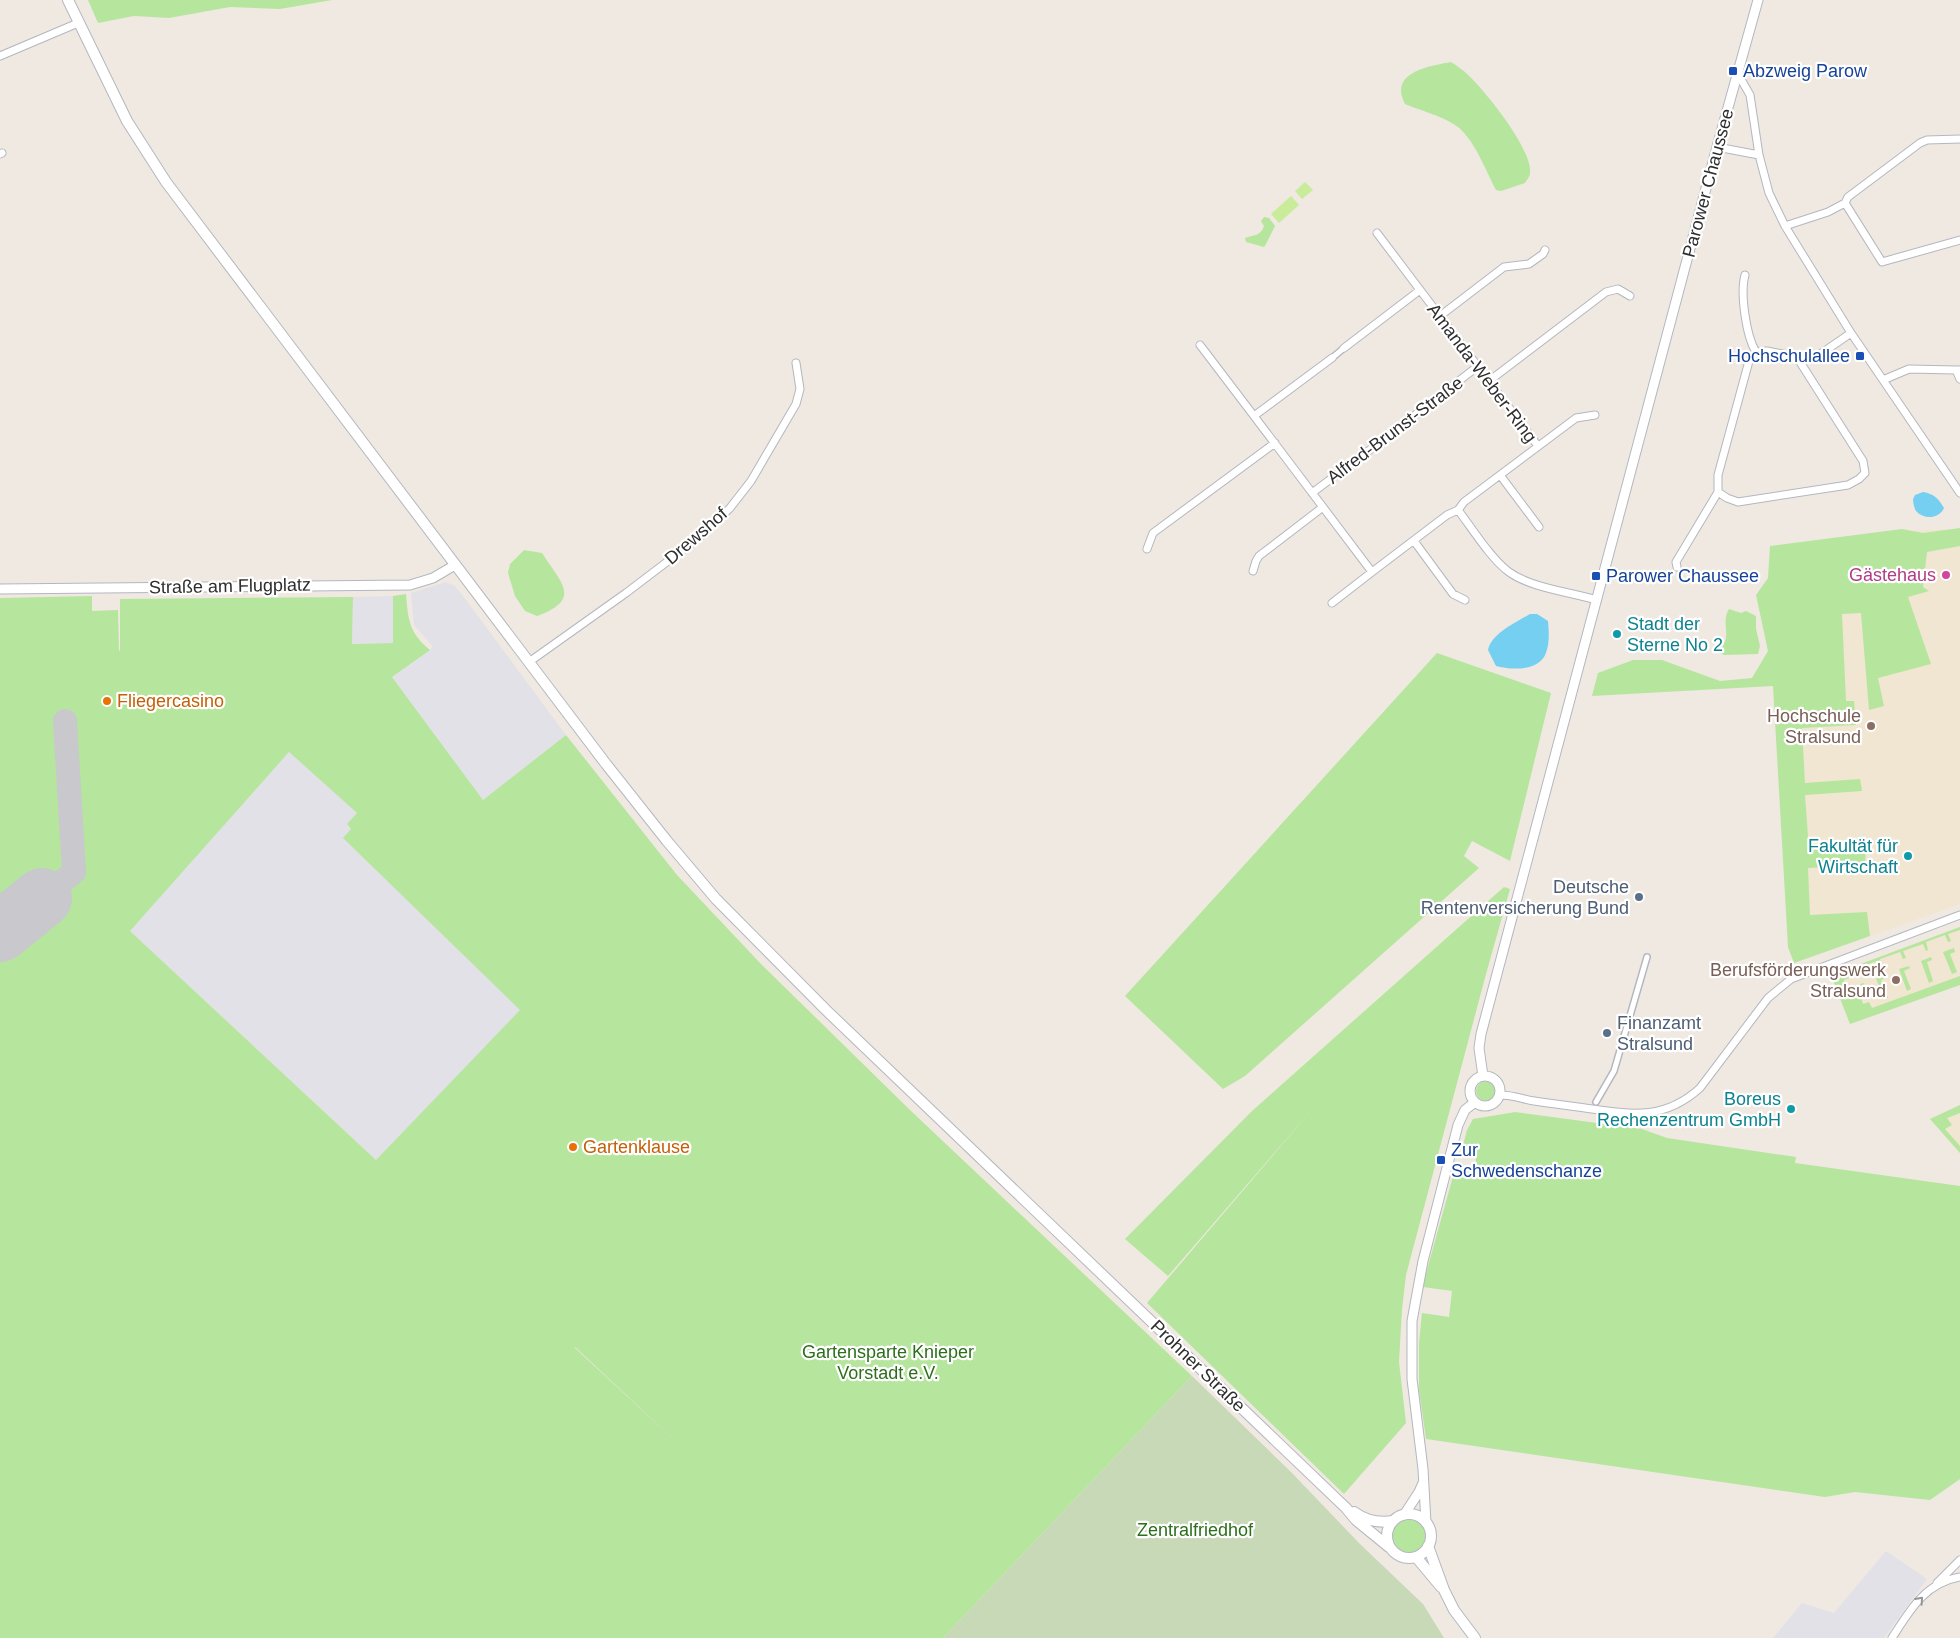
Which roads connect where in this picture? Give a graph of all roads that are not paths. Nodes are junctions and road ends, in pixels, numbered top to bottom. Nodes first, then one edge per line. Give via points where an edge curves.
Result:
1 (68, 0) edge
2 (1758, 0) edge
3 (78, 23) junction
4 (0, 56) edge
5 (1738, 74) junction
6 (1960, 139) edge
7 (1717, 147) junction
8 (1758, 155) junction
9 (1845, 203) junction
10 (1785, 226) junction
11 (1377, 233) dead end
12 (1960, 240) edge
13 (1545, 250) dead end
14 (1745, 275) dead end
15 (1420, 290) junction
16 (1630, 296) dead end
17 (1440, 316) junction
18 (1851, 333) junction
19 (1200, 345) dead end
20 (1344, 348) joint
21 (1756, 352) junction
22 (1332, 358) joint
23 (1800, 362) junction
24 (796, 363) dead end
25 (1478, 366) junction
26 (1958, 370) edge
27 (1960, 379) edge
28 (1883, 380) junction
29 (1489, 381) junction
30 (1595, 414) dead end
31 (1254, 416) junction
32 (1401, 426) joint
33 (1391, 434) joint
34 (1274, 443) junction
35 (1538, 446) junction
36 (1500, 475) junction
37 (1718, 492) junction
38 (1312, 493) junction
39 (1960, 493) edge
40 (1323, 507) junction
41 (1458, 510) junction
42 (1539, 528) dead end
43 (1414, 541) junction
44 (1147, 549) dead end
45 (455, 565) junction
46 (1677, 567) dead end
47 (1253, 571) dead end
48 (1372, 572) junction
49 (0, 589) edge
50 (1465, 600) dead end
51 (1597, 600) junction
52 (1332, 604) dead end
53 (528, 662) junction
54 (1960, 915) edge
55 (1647, 957) dead end
56 (1483, 1076) junction
57 (1500, 1095) junction
58 (1475, 1102) junction
59 (1596, 1102) dead end
60 (1424, 1481) junction
61 (1346, 1508) junction
62 (1404, 1515) junction
63 (1393, 1520) junction
64 (1426, 1523) junction
65 (1428, 1546) junction
66 (1389, 1547) junction
67 (1416, 1557) junction
68 (1960, 1560) edge
69 (1960, 1577) edge
70 (1936, 1584) junction
71 (1444, 1590) junction
72 (1475, 1638) edge
73 (1892, 1638) edge

1 - 3 main road, Prohner Straße
2 - 5 street, Parower Chaussee
3 - 4 street
3 - 45 main road, Prohner Straße via 127,121 166,182
5 - 7 street, Parower Chaussee
5 - 8 street via 1750,95
6 - 9 street via 1920,143 1848,197
7 - 8 street
7 - 51 street, Parower Chaussee
8 - 10 street via 1769,193
9 - 10 street
9 - 12 street via 1882,262
10 - 18 street
11 - 15 street, Amanda-Weber-Ring
13 - 17 street via 1529,264 1504,267
14 - 21 street via 1742,286 1746,314 1750,341
15 - 17 street, Amanda-Weber-Ring
15 - 20 street, Amanda-Weber-Ring
16 - 29 street via 1618,289 1606,292
17 - 25 street, Amanda-Weber-Ring
18 - 23 street via 1819,356
18 - 28 street
19 - 31 street
20 - 22 street, Amanda-Weber-Ring
21 - 23 street via 1781,353
21 - 37 street via 1749,361 1735,412 1718,475
22 - 31 street, Amanda-Weber-Ring
23 - 37 street via 1863,461 1865,473 1848,485 1738,502
24 - 53 street, Drewshof via 800,389 796,404 751,481 730,508 701,536
25 - 29 street, Amanda-Weber-Ring
25 - 32 street, Alfred-Brunst-Straße
26 - 27 street
26 - 28 street via 1909,369
28 - 39 street
29 - 35 street, Amanda-Weber-Ring
30 - 35 street via 1576,418
31 - 34 street
32 - 33 street, Alfred-Brunst-Straße
33 - 38 street, Alfred-Brunst-Straße
34 - 38 street
34 - 44 street via 1153,533
35 - 36 street, Amanda-Weber-Ring
36 - 41 street, Amanda-Weber-Ring
36 - 42 street
37 - 46 street via 1682,550
38 - 40 street
40 - 47 street via 1259,556
40 - 48 street
41 - 43 street, Amanda-Weber-Ring
41 - 51 street via 1499,563 1512,574
43 - 48 street, Amanda-Weber-Ring
43 - 50 street via 1453,594
45 - 49 street, Straße am Flugplatz via 434,578 410,585
45 - 53 main road, Prohner Straße
48 - 52 street, Amanda-Weber-Ring
51 - 56 street, Parower Chaussee via 1481,1034 1479,1048
53 - 61 main road, Prohner Straße via 716,899 826,1010
54 - 57 street via 1791,979 1768,998 1700,1088 1690,1098 1663,1110 1627,1113
55 - 59 street via 1614,1071
56 - 57 street via 1497,1081
56 - 58 street via 1475,1080 1470,1089
57 - 58 street via 1490,1106
58 - 60 street via 1465,1110 1458,1125 1414,1303 1412,1379
60 - 62 street
60 - 64 street
61 - 63 main road, Prohner Straße via 1364,1518 1382,1522
61 - 66 main road, Prohner Straße
62 - 63 main road
62 - 64 main road via 1419,1517
63 - 66 main road via 1387,1530
64 - 65 main road via 1430,1534
65 - 67 main road
65 - 71 main road
66 - 67 main road via 1401,1557
67 - 71 main road
68 - 70 street
69 - 70 street
73 -> 70 street via 1914,1606
71 - 72 main road

